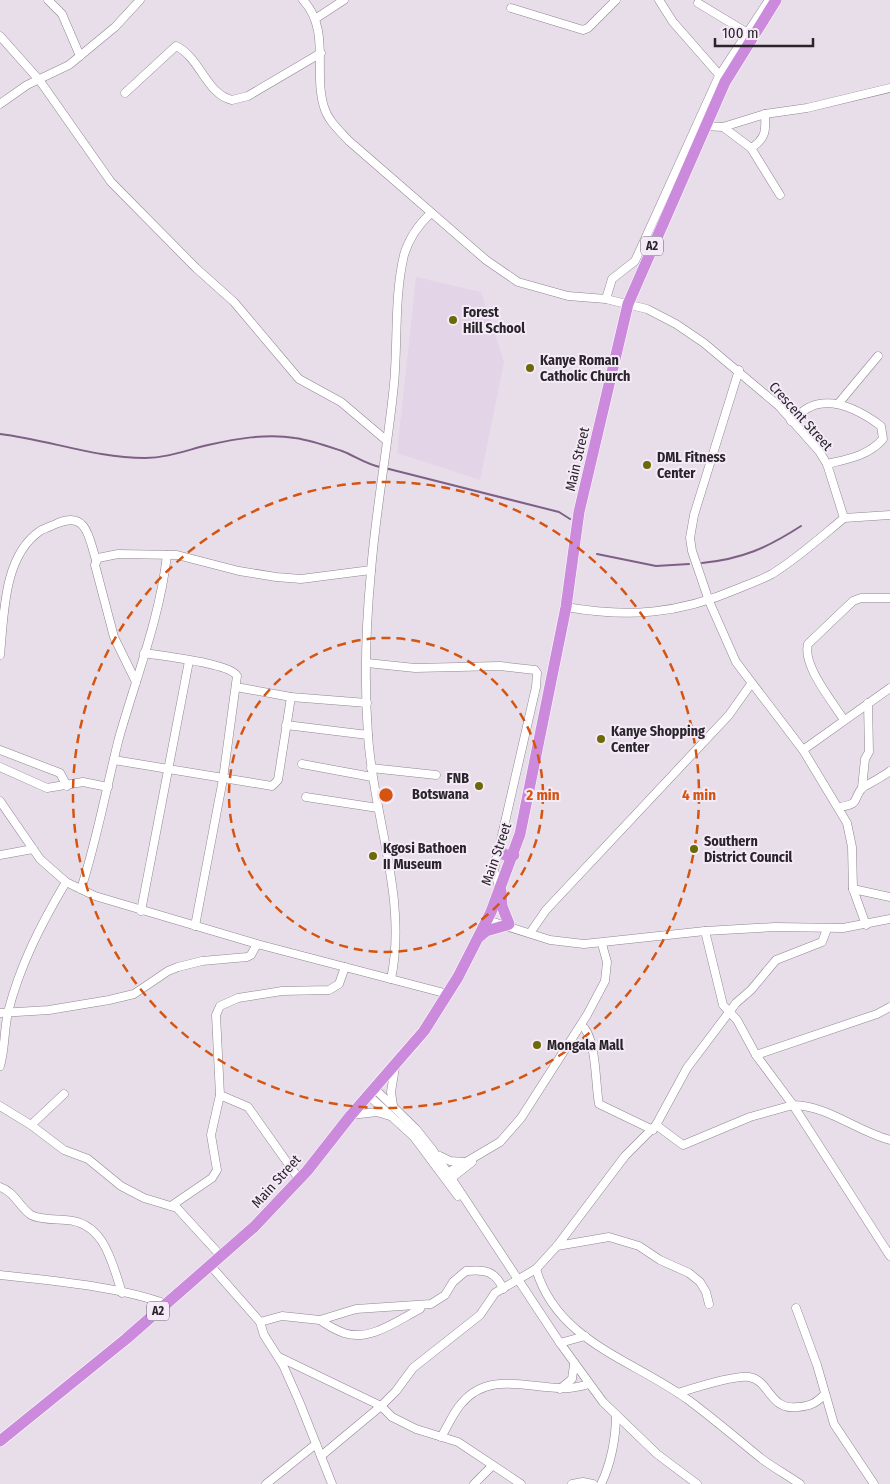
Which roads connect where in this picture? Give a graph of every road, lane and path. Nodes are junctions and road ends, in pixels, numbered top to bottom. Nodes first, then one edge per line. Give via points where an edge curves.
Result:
1 (48, 0) edge
2 (140, 0) edge
3 (303, 0) edge
4 (344, 0) edge
5 (616, 0) edge
6 (659, 0) edge
7 (769, 0) edge
8 (776, 0) edge
9 (698, 3) dead end
10 (511, 8) dead end
11 (315, 19) junction
12 (746, 32) junction
13 (0, 36) edge
14 (321, 53) junction
15 (80, 56) junction
16 (722, 79) junction
17 (40, 80) junction
18 (890, 88) edge
19 (124, 93) dead end
20 (0, 104) edge
21 (765, 114) junction
22 (704, 126) junction
23 (723, 127) junction
24 (751, 148) junction
25 (780, 195) dead end
26 (431, 213) junction
27 (606, 299) junction
28 (628, 304) junction
29 (878, 356) dead end
30 (739, 370) junction
31 (838, 404) junction
32 (791, 421) junction
33 (387, 441) junction
34 (827, 464) junction
35 (890, 515) edge
36 (844, 518) junction
37 (167, 555) junction
38 (96, 560) junction
39 (371, 570) junction
40 (890, 598) edge
41 (709, 601) junction
42 (566, 607) junction
43 (144, 653) junction
44 (0, 655) edge
45 (189, 661) junction
46 (367, 663) junction
47 (136, 682) junction
48 (751, 684) junction
49 (236, 687) junction
50 (890, 688) edge
51 (291, 696) junction
52 (367, 703) junction
53 (868, 703) junction
54 (844, 720) junction
55 (286, 725) junction
56 (368, 735) junction
57 (0, 750) edge
58 (803, 750) junction
59 (114, 760) junction
60 (302, 764) dead end
61 (0, 767) edge
62 (371, 768) junction
63 (169, 769) junction
64 (890, 771) edge
65 (436, 775) dead end
66 (372, 777) junction
67 (223, 779) junction
68 (67, 786) junction
69 (108, 787) junction
70 (862, 788) junction
71 (306, 797) dead end
72 (0, 801) edge
73 (378, 808) junction
74 (839, 808) junction
75 (498, 848) junction
76 (32, 850) junction
77 (0, 855) edge
78 (514, 855) junction
79 (66, 882) junction
80 (501, 888) junction
81 (81, 889) junction
82 (853, 889) junction
83 (890, 898) edge
84 (141, 911) junction
85 (489, 916) junction
86 (890, 919) edge
87 (509, 925) junction
88 (866, 925) junction
89 (195, 926) junction
90 (827, 929) junction
91 (705, 932) junction
92 (530, 933) junction
93 (478, 938) junction
94 (258, 944) junction
95 (602, 944) junction
96 (345, 967) junction
97 (391, 980) junction
98 (448, 994) junction
99 (890, 1007) edge
100 (730, 1011) junction
101 (4, 1012) edge
102 (580, 1025) junction
103 (756, 1055) junction
104 (0, 1066) edge
105 (395, 1067) junction
106 (371, 1092) junction
107 (64, 1094) dead end
108 (220, 1095) junction
109 (793, 1105) junction
110 (0, 1106) edge
111 (393, 1107) junction
112 (351, 1115) junction
113 (392, 1116) junction
114 (31, 1125) junction
115 (654, 1127) junction
116 (890, 1140) edge
117 (436, 1154) junction
118 (464, 1165) junction
119 (448, 1176) junction
120 (299, 1179) junction
121 (0, 1187) edge
122 (465, 1197) junction
123 (171, 1206) junction
124 (557, 1246) junction
125 (220, 1255) junction
126 (890, 1256) edge
127 (504, 1257) junction
128 (210, 1266) junction
129 (536, 1269) junction
130 (0, 1275) edge
131 (519, 1280) junction
132 (503, 1289) junction
133 (122, 1293) junction
134 (166, 1304) junction
135 (709, 1304) dead end
136 (421, 1306) junction
137 (796, 1308) dead end
138 (320, 1320) junction
139 (260, 1322) junction
140 (585, 1336) junction
141 (560, 1343) junction
142 (278, 1357) junction
143 (574, 1365) junction
144 (589, 1384) junction
145 (560, 1388) junction
146 (678, 1393) junction
147 (825, 1394) junction
148 (603, 1402) junction
149 (381, 1406) junction
150 (616, 1415) junction
151 (613, 1433) junction
152 (441, 1437) junction
153 (0, 1441) edge
154 (316, 1444) junction
155 (321, 1456) junction
156 (492, 1466) junction
157 (266, 1484) edge
158 (332, 1484) edge
159 (474, 1484) edge
160 (521, 1484) edge
161 (572, 1484) edge
162 (593, 1484) edge
163 (601, 1484) edge
164 (697, 1484) edge
165 (800, 1484) edge
166 (874, 1484) edge

1 - 15 street via 62,14
2 - 15 street via 115,27
3 - 11 street
4 - 11 street
5 - 10 street via 583,30
6 - 16 street via 673,22
7 - 12 street
8 - 16 highway, Main Street / A2
9 - 12 street
11 - 14 street, Crescent Street
12 - 16 street
13 - 17 street
14 - 19 street via 248,96 232,100 216,92 176,46
14 - 26 street, Crescent Street via 321,92 324,109 331,121 349,141
15 - 17 street
16 - 22 highway, Main Street / A2
16 - 27 street via 635,262 612,279
17 - 20 street
17 - 33 street via 111,182 234,302 299,379 341,402
18 - 21 street via 807,108
21 - 23 street
21 - 24 street via 766,131 761,142
22 - 23 street
22 - 28 highway, Main Street / A2
23 - 24 street
24 - 25 street
26 - 27 street, Crescent Street via 486,260 518,282 568,296
26 - 33 street via 418,225 403,262
27 - 28 street, Crescent Street
28 - 30 street, Crescent Street via 647,309 676,324
28 - 42 highway, Main Street / A2 via 579,512
29 - 31 street
30 - 32 street, Crescent Street
30 - 41 street via 694,515 690,538
31 - 32 street via 809,407
31 - 34 street via 880,426 883,439 862,455
32 - 34 street, Crescent Street
33 - 39 street
34 - 36 street, Crescent Street
35 - 36 street
36 - 41 street via 771,575
37 - 38 street via 118,554
37 - 39 street via 301,579
37 - 43 street via 161,592
38 - 44 street via 84,526 78,520 68,519 40,531 15,563
38 - 47 street via 114,637
39 - 46 street
40 - 54 street via 853,601 808,644 805,652 809,664
41 - 42 street via 651,613
41 - 48 street via 736,662
42 - 78 highway, Main Street / A2 via 527,807
43 - 45 street
43 - 47 street
45 - 49 street via 233,671 237,676
45 - 63 street
46 - 52 street
46 - 75 street via 430,669 500,666 535,670 536,687
47 - 59 street
48 - 58 street
48 - 92 street via 729,715 546,910
49 - 51 street
49 - 67 street
50 - 53 street
51 - 52 street
51 - 55 street
52 - 56 street
53 - 54 street
53 - 70 street via 869,752
54 - 58 street
55 - 56 street
55 - 67 street via 277,782 268,786
56 - 62 street
57 - 68 street via 60,773
58 - 74 street
59 - 63 street
59 - 69 street
60 - 66 street
61 - 68 street via 47,788
62 - 65 street
62 - 66 street
63 - 67 street
63 - 84 street
64 - 70 street
66 - 73 street
67 - 89 street
68 - 69 street via 83,782
69 - 81 street
70 - 74 street via 858,799 850,806
71 - 73 street
72 - 76 street
73 - 97 street via 396,921 396,953
74 - 82 street via 847,823 852,847
75 - 78 highway via 505,855
75 - 80 street via 494,870
76 - 77 street
76 - 79 street
78 - 80 highway, Main Street / A2
79 - 81 street
79 - 101 street via 33,939
80 - 85 highway, Main Street / A2
80 - 87 highway via 501,903
81 - 84 street
82 - 83 street
82 - 88 street
84 - 89 street
85 - 87 street
85 - 93 highway, Main Street / A2
86 - 88 street
87 - 92 street
87 - 93 highway via 486,931
88 - 90 street
89 - 94 street
90 - 91 street via 775,927
90 - 100 street via 822,942 776,960
91 - 95 street
91 - 100 street via 722,1002
92 - 95 street via 564,943
93 - 98 highway, Main Street / A2
94 - 96 street
94 - 101 street via 247,957 178,967 134,994 116,999 49,1010
95 - 102 street via 607,974
96 - 97 street
96 - 108 street via 339,984 329,990 282,991 238,998 220,1006 216,1015
97 - 98 street
98 - 105 highway, Main Street / A2
99 - 103 street
100 - 103 street
100 - 115 street via 687,1068
101 - 104 street
102 - 115 street via 586,1029 590,1042 599,1104
102 - 118 street via 515,1128 500,1142
103 - 109 street
105 - 106 highway, Main Street / A2
105 - 111 street via 391,1092
106 - 111 street
106 - 112 highway, Main Street / A2
106 - 113 street
107 - 114 street
108 - 120 street via 248,1107
108 - 123 street via 211,1135 216,1174
109 - 115 street via 750,1117 684,1145
109 - 116 street via 818,1108 871,1135
109 - 126 street
110 - 114 street
111 - 117 street
112 - 113 street via 377,1112
112 - 120 highway, Main Street / A2
113 - 119 street
114 - 123 street via 64,1150 88,1159 121,1186 144,1198
115 - 124 street via 625,1156
117 - 118 street
117 - 119 street
118 - 119 street
118 - 122 street via 460,1182
119 - 122 street
119 - 127 street
120 - 125 highway, Main Street / A2 via 254,1227
121 - 133 street via 8,1190 32,1215 72,1220 90,1227 101,1239 111,1259
122 - 127 street
123 - 125 street via 182,1212
124 - 129 street
124 - 135 street via 609,1238 639,1246 700,1282
125 - 128 highway, Main Street / A2
127 - 131 street
128 - 134 highway, Main Street / A2
128 - 139 street
129 - 131 street
129 - 140 street via 544,1295 551,1305
130 - 133 street
131 - 132 street
131 - 141 street
132 - 136 street via 499,1279 488,1271 466,1270 442,1297
132 - 149 street via 496,1293 480,1315 414,1368
133 - 134 street
134 - 153 highway, Main Street / A2
136 - 138 street via 356,1309
136 - 138 street via 383,1328 360,1336 343,1333
137 - 147 street
138 - 139 street via 282,1316
139 - 142 street
140 - 141 street
140 - 146 street
141 - 143 street
142 - 149 street
142 - 154 street
143 - 144 street
143 - 145 street via 572,1379
144 - 145 street
144 - 148 street
145 - 152 street via 504,1383 476,1390 462,1403
146 - 147 street via 746,1376 758,1382 782,1406 790,1408 816,1404
146 - 165 street via 762,1459
147 - 166 street via 837,1430
148 - 150 street
148 - 151 street
149 - 152 street via 392,1417
149 - 155 street
150 - 151 street
150 - 164 street via 657,1454
151 - 163 street via 608,1467
152 - 156 street via 458,1442
154 - 155 street
154 - 157 street
155 - 158 street
156 - 159 street
156 - 160 street
161 - 162 street

